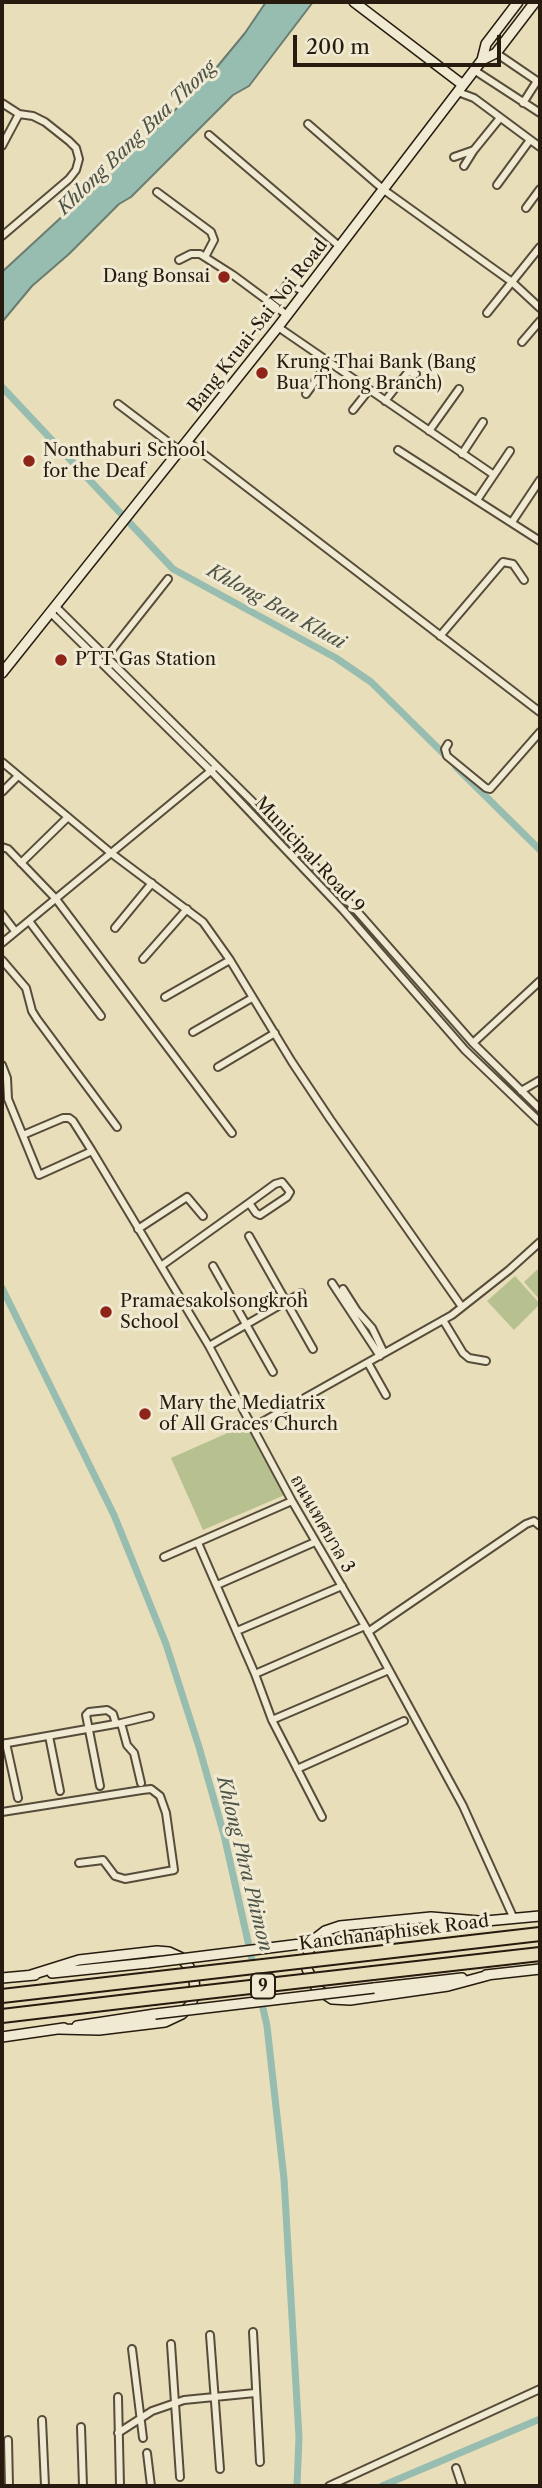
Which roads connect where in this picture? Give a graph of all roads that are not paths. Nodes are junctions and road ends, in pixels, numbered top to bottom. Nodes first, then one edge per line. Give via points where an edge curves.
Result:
1 (354, 2) edge
2 (518, 2) edge
3 (535, 2) edge
4 (496, 53) junction
5 (482, 60) junction
6 (474, 70) junction
7 (538, 82) edge
8 (460, 89) junction
9 (2, 103) edge
10 (523, 103) junction
11 (540, 113) edge
12 (19, 114) junction
13 (500, 118) junction
14 (308, 124) dead end
15 (209, 135) dead end
16 (530, 139) junction
17 (2, 146) edge
18 (540, 147) edge
19 (474, 150) junction
20 (454, 157) dead end
21 (464, 166) dead end
22 (497, 185) dead end
23 (540, 188) edge
24 (384, 190) junction
25 (157, 192) dead end
26 (526, 208) dead end
27 (2, 236) edge
28 (339, 246) junction
29 (540, 247) edge
30 (205, 257) junction
31 (178, 260) dead end
32 (512, 282) junction
33 (304, 292) junction
34 (274, 305) junction
35 (540, 308) edge
36 (487, 313) dead end
37 (287, 315) junction
38 (540, 321) edge
39 (278, 327) junction
40 (522, 342) dead end
41 (329, 362) junction
42 (416, 374) dead end
43 (459, 389) dead end
44 (369, 390) junction
45 (306, 394) dead end
46 (385, 401) junction
47 (118, 404) dead end
48 (354, 410) dead end
49 (483, 422) dead end
50 (429, 431) junction
51 (188, 442) junction
52 (398, 450) dead end
53 (180, 451) junction
54 (510, 451) dead end
55 (462, 454) junction
56 (494, 475) junction
57 (540, 480) edge
58 (477, 500) junction
59 (512, 522) junction
60 (540, 541) edge
61 (168, 579) dead end
62 (524, 580) dead end
63 (53, 609) junction
64 (440, 636) junction
65 (107, 656) junction
66 (2, 673) edge
67 (540, 712) edge
68 (540, 732) edge
69 (448, 744) dead end
70 (2, 762) edge
71 (217, 765) junction
72 (211, 771) junction
73 (18, 776) junction
74 (2, 792) edge
75 (68, 817) junction
76 (2, 847) edge
77 (111, 853) junction
78 (21, 863) junction
79 (152, 883) junction
80 (56, 899) junction
81 (187, 909) junction
82 (2, 914) edge
83 (29, 921) junction
84 (115, 928) dead end
85 (15, 932) junction
86 (2, 943) edge
87 (143, 959) dead end
88 (2, 960) edge
89 (230, 960) junction
90 (540, 981) edge
91 (165, 997) dead end
92 (252, 998) junction
93 (101, 1016) dead end
94 (193, 1032) dead end
95 (275, 1033) junction
96 (473, 1043) junction
97 (2, 1065) edge
98 (218, 1067) dead end
99 (540, 1080) edge
100 (521, 1091) junction
101 (540, 1108) edge
102 (540, 1122) edge
103 (117, 1127) dead end
104 (232, 1133) dead end
105 (23, 1135) junction
106 (92, 1151) junction
107 (249, 1203) junction
108 (202, 1216) dead end
109 (138, 1229) junction
110 (249, 1236) dead end
111 (540, 1242) edge
112 (161, 1265) junction
113 (213, 1266) dead end
114 (332, 1283) dead end
115 (343, 1289) dead end
116 (301, 1293) dead end
117 (286, 1301) junction
118 (462, 1307) junction
119 (443, 1320) junction
120 (247, 1325) junction
121 (209, 1346) junction
122 (313, 1349) dead end
123 (382, 1355) junction
124 (486, 1361) dead end
125 (368, 1363) junction
126 (273, 1372) dead end
127 (386, 1395) dead end
128 (253, 1427) junction
129 (292, 1501) junction
130 (540, 1526) edge
131 (316, 1542) junction
132 (198, 1543) junction
133 (164, 1557) dead end
134 (217, 1585) junction
135 (342, 1586) junction
136 (367, 1629) junction
137 (237, 1630) junction
138 (389, 1670) junction
139 (255, 1674) junction
140 (150, 1716) dead end
141 (272, 1720) junction
142 (404, 1721) dead end
143 (118, 1723) junction
144 (88, 1729) junction
145 (49, 1735) junction
146 (4, 1743) edge
147 (297, 1769) junction
148 (141, 1783) dead end
149 (100, 1786) dead end
150 (60, 1791) dead end
151 (18, 1798) dead end
152 (2, 1812) edge
153 (322, 1817) dead end
154 (79, 1863) dead end
155 (540, 1916) edge
156 (514, 1919) junction
157 (479, 1922) junction
158 (540, 1934) edge
159 (540, 1955) edge
160 (540, 1969) edge
161 (31, 1975) junction
162 (489, 1975) junction
163 (2, 1978) edge
164 (2, 1996) edge
165 (2, 2016) edge
166 (59, 2029) junction
167 (2, 2037) edge
168 (253, 2332) dead end
169 (210, 2336) dead end
170 (171, 2344) dead end
171 (132, 2349) dead end
172 (540, 2389) edge
173 (255, 2393) junction
174 (117, 2397) dead end
175 (214, 2397) junction
176 (174, 2404) junction
177 (141, 2418) junction
178 (43, 2420) dead end
179 (81, 2427) dead end
180 (118, 2433) junction
181 (143, 2438) dead end
182 (8, 2440) dead end
183 (147, 2453) dead end
184 (260, 2462) dead end
185 (456, 2468) dead end
186 (219, 2469) dead end
187 (180, 2477) dead end
188 (9, 2486) edge
189 (45, 2486) edge
190 (83, 2486) edge
191 (120, 2486) edge
192 (151, 2486) edge
193 (329, 2486) edge
194 (462, 2486) edge

1 - 8 main road
2 - 5 main road, Bang Kruai-Sai Noi Road via 486,44
3 - 4 main road, Bang Kruai-Sai Noi Road
4 - 5 main road, Bang Kruai-Sai Noi Road
4 - 7 street
5 - 6 main road, Bang Kruai-Sai Noi Road
6 - 8 main road, Bang Kruai-Sai Noi Road
6 - 10 street
7 - 10 street
8 - 13 street
8 - 24 main road, Bang Kruai-Sai Noi Road
9 - 12 street
10 - 11 street
12 - 17 street
12 - 27 street via 45,122 76,148 79,159 73,174
13 - 16 street
13 - 19 street
14 - 24 street
15 - 28 street
16 - 18 street
16 - 22 street
19 - 20 street
19 - 21 street
23 - 26 street
24 - 28 main road, Bang Kruai-Sai Noi Road
24 - 32 street
25 - 30 street via 211,232 214,240
28 - 33 main road, Bang Kruai-Sai Noi Road
29 - 32 street
30 - 31 street via 191,254
30 - 34 street
32 - 35 street
32 - 36 street
33 - 34 street via 288,283
33 - 37 main road, Bang Kruai-Sai Noi Road
34 - 37 street
37 - 39 main road, Bang Kruai-Sai Noi Road
38 - 40 street
39 - 41 street
39 - 51 main road, Bang Kruai-Sai Noi Road
41 - 44 street
41 - 45 street
42 - 46 street via 408,372
43 - 50 street
44 - 46 street
44 - 48 street
46 - 50 street
47 - 53 street
49 - 55 street
50 - 55 street
51 - 53 main road, Bang Kruai-Sai Noi Road
51 - 64 street
52 - 58 street
53 - 63 main road, Bang Kruai-Sai Noi Road
54 - 56 street
55 - 56 street
56 - 58 street
57 - 59 street
58 - 59 street
59 - 60 street
61 - 65 street
62 - 64 street via 513,565 503,562
63 - 65 street, Municipal Road 9
63 - 66 main road, Bang Kruai-Sai Noi Road
63 - 72 street, Municipal Road 9
64 - 67 street
65 - 71 street, Municipal Road 9
68 - 69 street via 488,789 447,756
70 - 73 street
71 - 72 street
71 - 96 street, Municipal Road 9 via 349,902
72 - 77 street
72 - 102 street, Municipal Road 9 via 343,910 466,1050
73 - 74 street
73 - 75 street
75 - 77 street
75 - 78 street
76 - 78 street
77 - 79 street
77 - 80 street
78 - 80 street
79 - 81 street
79 - 84 street
80 - 83 street
80 - 104 street
81 - 87 street
81 - 89 street via 203,922
82 - 85 street
83 - 85 street
83 - 93 street
85 - 86 street
88 - 103 street via 26,988 37,1019
89 - 91 street
89 - 92 street
90 - 96 street
92 - 94 street
92 - 95 street
95 - 98 street
95 - 118 street
96 - 100 street, Municipal Road 9
97 - 105 street via 8,1099
99 - 100 street
100 - 101 street, Municipal Road 9
105 - 106 street, ถนนเทศบาล 3 via 68,1118
105 - 106 street via 39,1175
106 - 109 street, ถนนเทศบาล 3
107 - 107 street via 279,1182 290,1192 260,1214
107 - 112 street
108 - 109 street via 187,1197
109 - 112 street, ถนนเทศบาล 3
110 - 117 street
111 - 118 street
112 - 121 street, ถนนเทศบาล 3
113 - 120 street
114 - 123 street
115 - 123 street via 372,1328
116 - 117 street
117 - 120 street
117 - 122 street
118 - 119 street
119 - 123 street
119 - 124 street via 463,1353
120 - 121 street
120 - 126 street
121 - 128 street, ถนนเทศบาล 3
123 - 125 street
125 - 127 street
125 - 128 street
128 - 129 street, ถนนเทศบาล 3
129 - 131 street, ถนนเทศบาล 3
129 - 132 street
130 - 136 street via 534,1521 526,1524
131 - 134 street
131 - 135 street, ถนนเทศบาล 3
132 - 133 street
132 - 134 street
134 - 137 street
135 - 136 street, ถนนเทศบาล 3
135 - 137 street
136 - 138 street, ถนนเทศบาล 3
136 - 139 street
137 - 139 street
138 - 141 street
138 - 156 street, ถนนเทศบาล 3 via 463,1806
139 - 141 street
140 - 143 street
141 - 147 street
142 - 147 street
143 - 144 street
143 - 144 street via 110,1711 89,1712
143 - 148 street via 134,1753
144 - 145 street
144 - 149 street
145 - 146 street
145 - 150 street
146 - 151 street
147 - 153 street
152 - 154 street via 151,1789 160,1796 174,1870 125,1879 115,1876 103,1860
155 - 156 main road
156 - 157 main road
157 - 161 main road, bridge
157 - 162 main road via 431,1917 340,1926 316,1938 307,1956 307,1969 317,1989 332,1998 350,2000 449,1986
158 - 164 highway, Kanchanaphisek Road / 9, bridge
159 - 165 highway, Kanchanaphisek Road / 9, bridge
160 - 162 main road
161 - 163 main road
161 - 166 main road via 79,1960 157,1951 180,1957 189,1967 195,1993 191,2004 166,2022 99,2030
162 - 166 main road, bridge
166 - 167 main road
168 - 173 street
169 - 175 street
170 - 176 street
171 - 177 street
172 - 193 street
173 - 175 street
173 - 184 street
174 - 180 street
175 - 176 street
175 - 186 street
176 - 177 street
176 - 187 street
177 - 180 street
177 - 181 street
178 - 189 street
179 - 190 street
180 - 191 street
182 - 188 street
183 - 192 street
185 - 194 street

